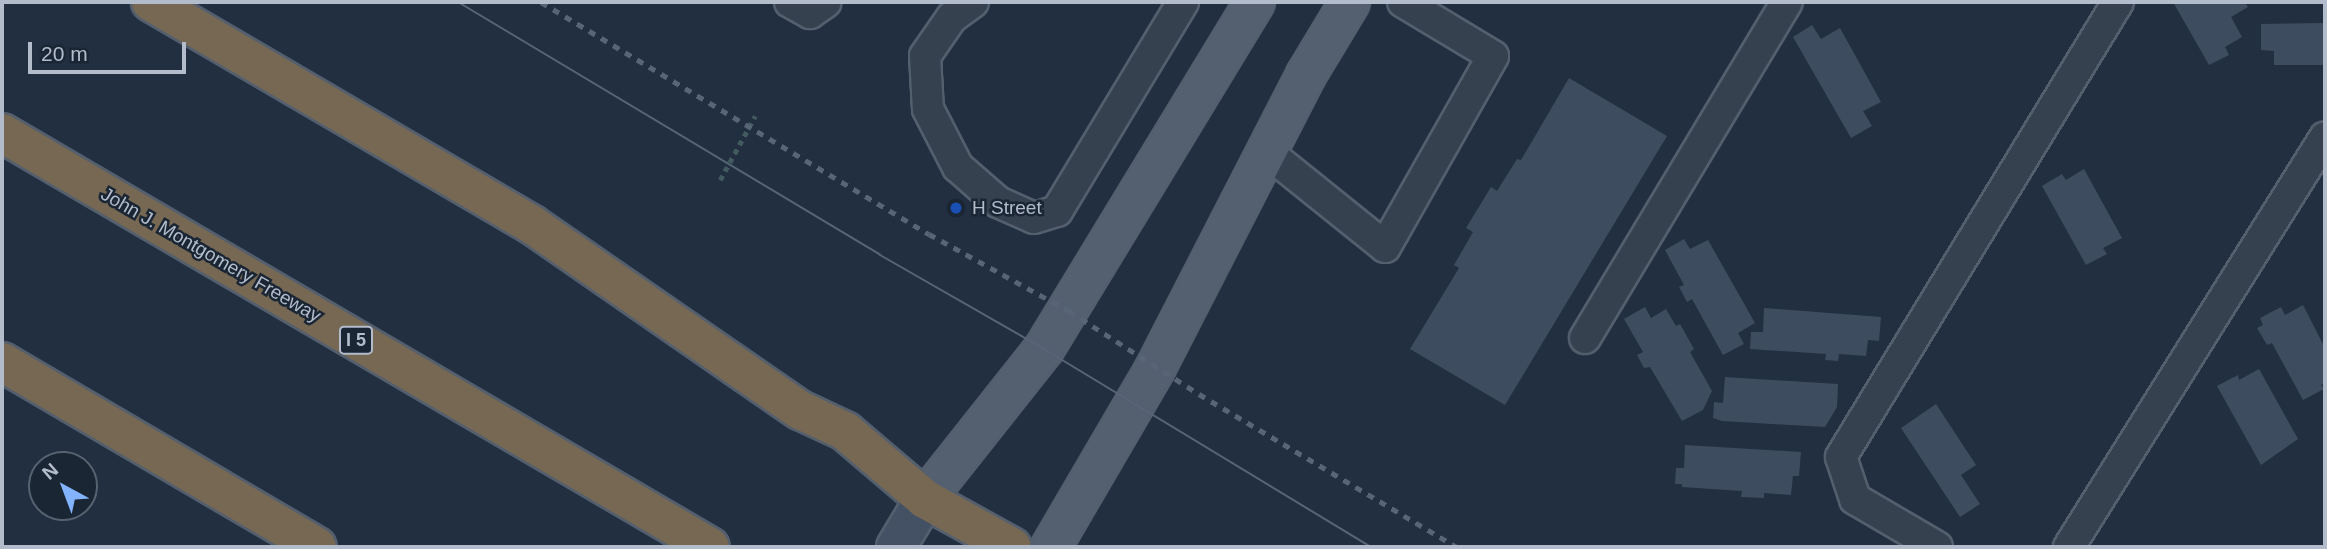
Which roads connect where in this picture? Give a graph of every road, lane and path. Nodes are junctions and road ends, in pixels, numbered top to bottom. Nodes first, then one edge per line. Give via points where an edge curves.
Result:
1 (151, 2) edge
2 (790, 2) edge
3 (826, 2) edge
4 (974, 2) edge
5 (1183, 2) edge
6 (1255, 2) edge
7 (1350, 2) edge
8 (1404, 2) edge
9 (1787, 2) edge
10 (2118, 2) edge
11 (755, 116) dead end
12 (2, 133) edge
13 (2325, 138) edge
14 (1266, 152) junction
15 (720, 180) dead end
16 (1585, 338) dead end
17 (2, 362) edge
18 (923, 503) junction
19 (317, 547) edge
20 (710, 547) edge
21 (896, 547) edge
22 (1012, 547) edge
23 (1051, 547) edge
24 (1937, 547) edge
25 (2069, 547) edge

1 - 18 highway via 531,224 800,410 845,431
2 - 3 lane via 810,13
4 - 5 lane via 952,17 925,56 928,109 958,167 998,202 1034,218 1057,211
6 - 18 main road via 1050,340
7 - 14 main road
8 - 14 lane via 1493,56 1385,247
9 - 16 lane
10 - 24 lane via 1841,457 1855,499
11 - 15 path
12 - 20 highway, John J. Montgomery Freeway / I 5
13 - 25 lane
14 - 23 main road via 1156,367
17 - 19 highway
18 - 21 main road
18 - 22 highway

